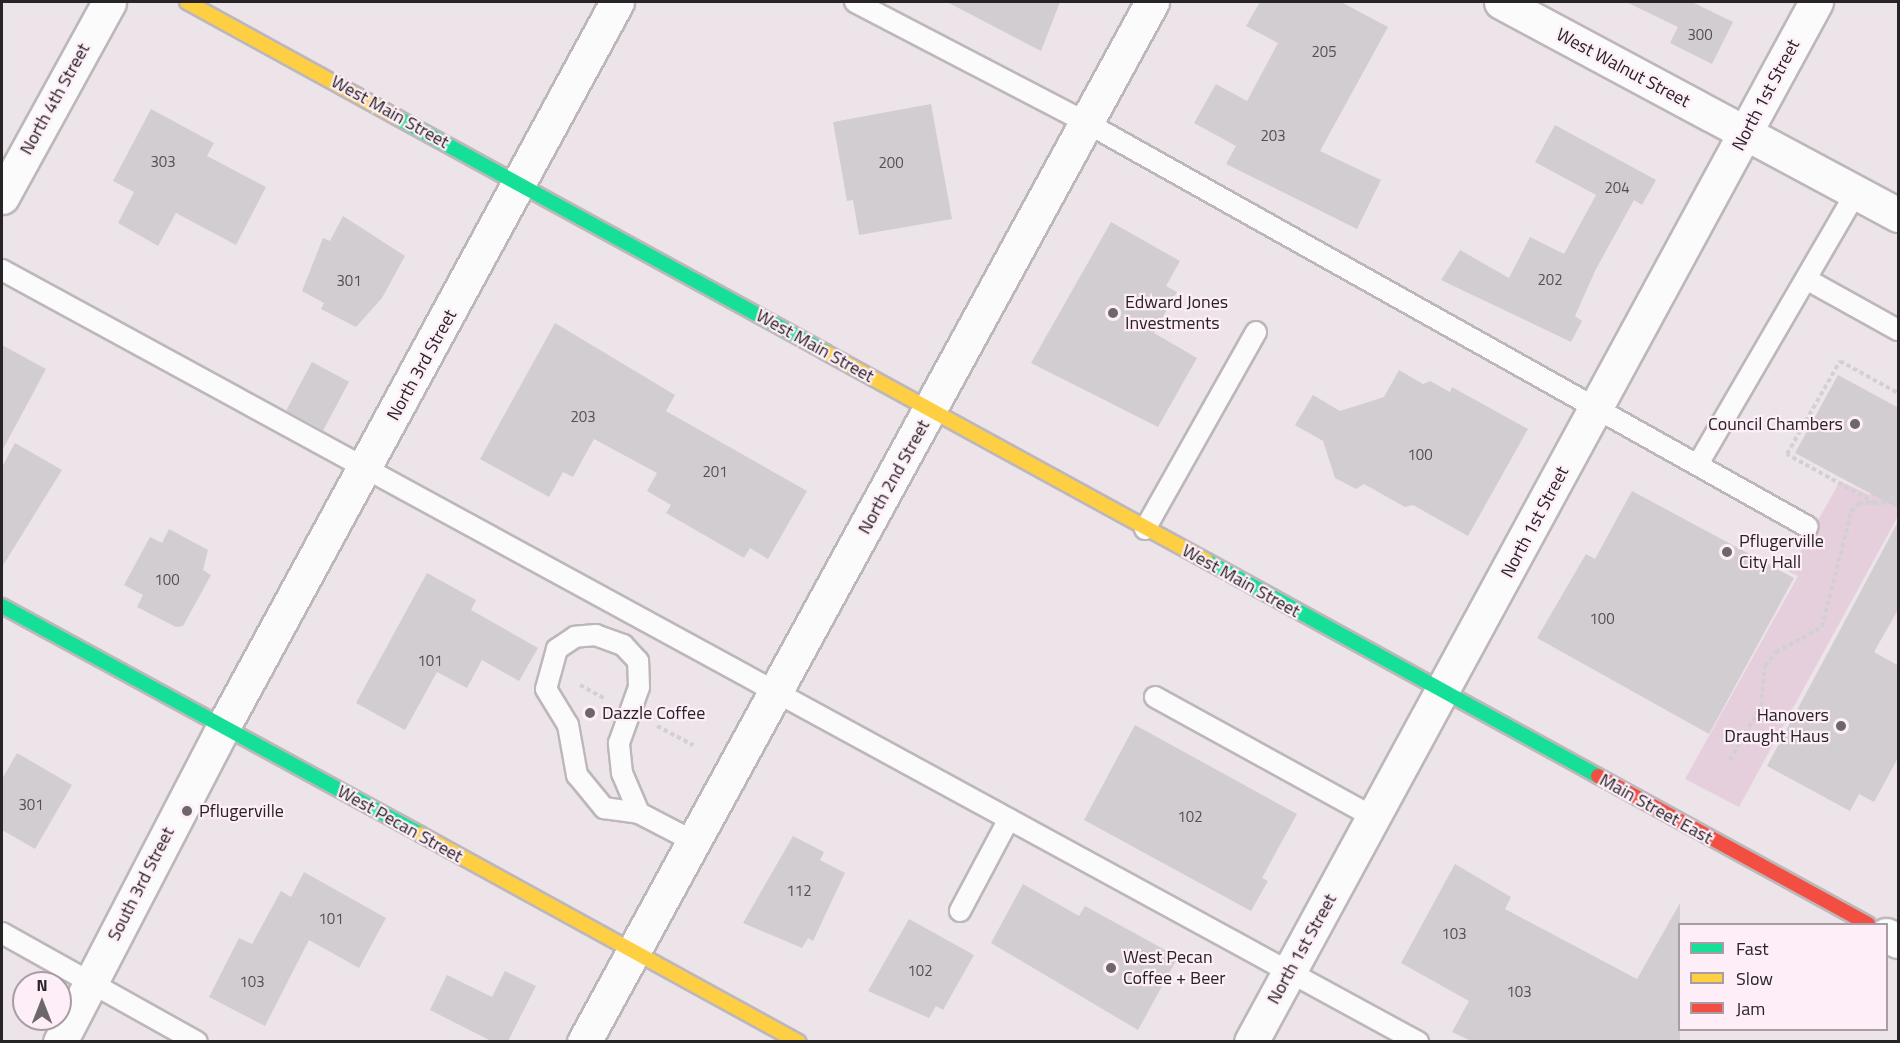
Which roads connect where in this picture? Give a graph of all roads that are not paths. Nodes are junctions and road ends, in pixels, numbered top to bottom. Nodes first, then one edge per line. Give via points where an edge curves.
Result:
1 (109, 2) edge
2 (186, 2) edge
3 (617, 2) edge
4 (855, 2) edge
5 (1152, 2) edge
6 (1501, 2) edge
7 (1816, 2) edge
8 (1087, 123) junction
9 (1745, 134) junction
10 (520, 183) junction
11 (1856, 193) junction
12 (2, 197) edge
13 (1899, 215) edge
14 (2, 270) edge
15 (1806, 279) junction
16 (1899, 330) edge
17 (1256, 332) dead end
18 (1597, 405) junction
19 (931, 411) junction
20 (1698, 465) junction
21 (366, 468) junction
22 (1808, 527) dead end
23 (1145, 529) junction
24 (2, 606) edge
25 (776, 692) junction
26 (1444, 693) junction
27 (1155, 697) dead end
28 (223, 727) junction
29 (639, 813) junction
30 (1375, 818) junction
31 (1009, 819) junction
32 (693, 841) junction
33 (960, 911) dead end
34 (1866, 923) edge
35 (2, 933) edge
36 (632, 950) junction
37 (1290, 972) junction
38 (91, 982) junction
39 (60, 1041) edge
40 (197, 1041) edge
41 (584, 1041) edge
42 (799, 1041) edge
43 (1251, 1041) edge
44 (1418, 1041) edge

1 - 12 street, North 4th Street
2 - 10 street, West Main Street
3 - 10 street, North 3rd Street
4 - 8 lane
5 - 8 street, North 2nd Street
6 - 9 street, West Walnut Street
7 - 9 street, North 1st Street
8 - 18 lane
8 - 19 street, North 2nd Street
9 - 11 street, West Walnut Street
9 - 18 street, North 1st Street
10 - 19 street, West Main Street
10 - 21 street, North 3rd Street
11 - 13 street, West Walnut Street
11 - 15 lane
14 - 21 lane
15 - 16 lane
15 - 20 lane
17 - 23 lane
18 - 20 lane
18 - 26 street, North 1st Street
19 - 23 street, West Main Street
19 - 25 street, North 2nd Street
20 - 22 lane
21 - 25 lane
21 - 28 street, North 3rd Street
23 - 26 street, West Main Street
24 - 28 street, West Pecan Street
25 - 31 lane
25 - 32 street, North 2nd Street
26 - 30 street, North 1st Street
26 - 34 street, Main Street East
27 - 30 lane
28 - 36 street, West Pecan Street
28 - 38 street, South 3rd Street
29 - 29 lane via 622,773 619,743 639,687 638,661 623,645 596,635 575,637 557,649 546,690 568,725 577,775 604,808
29 - 32 lane
30 - 37 street, North 1st Street
31 - 33 lane
31 - 37 lane
32 - 36 street, North 2nd Street
35 - 38 lane
36 - 41 street, North 2nd Street
36 - 42 street, West Pecan Street
37 - 43 street, North 1st Street
37 - 44 lane
38 - 39 street, South 3rd Street
38 - 40 lane

